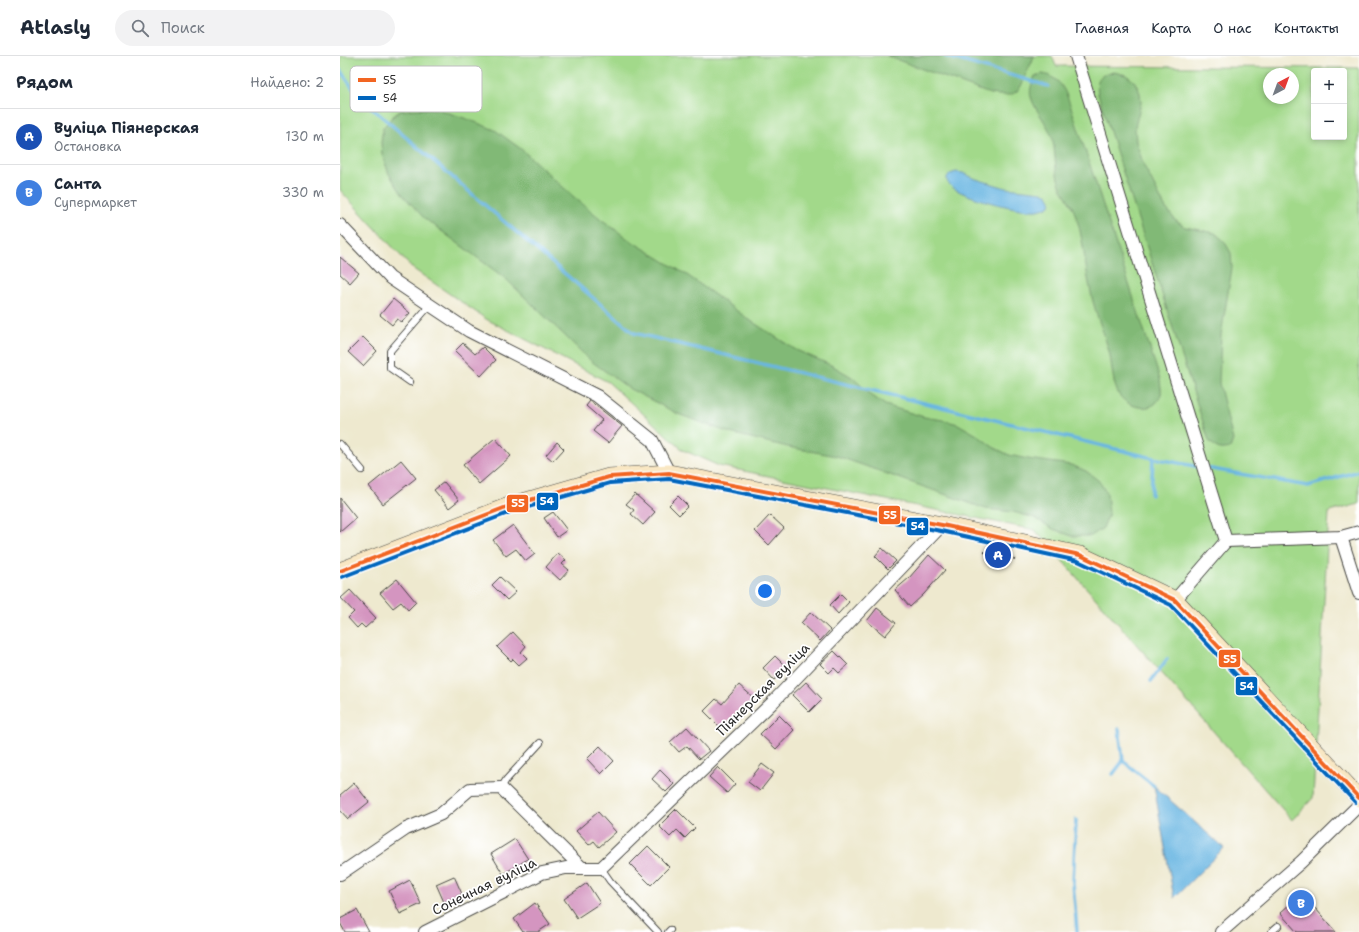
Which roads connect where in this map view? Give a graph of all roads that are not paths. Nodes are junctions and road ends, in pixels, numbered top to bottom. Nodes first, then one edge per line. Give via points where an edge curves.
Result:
1 (1076, 56) edge
2 (340, 225) edge
3 (430, 305) junction
4 (410, 382) dead end
5 (340, 444) edge
6 (362, 470) dead end
7 (669, 473) junction
8 (942, 525) junction
9 (1359, 532) edge
10 (1341, 538) junction
11 (1226, 541) junction
12 (340, 571) edge
13 (1359, 593) edge
14 (1175, 600) junction
15 (540, 743) dead end
16 (501, 788) junction
17 (1359, 798) edge
18 (1359, 805) edge
19 (582, 868) junction
20 (601, 868) junction
21 (340, 874) edge
22 (1278, 926) dead end
23 (425, 932) edge
24 (658, 932) edge
25 (1221, 932) edge
26 (1271, 932) edge

1 - 11 street
2 - 3 street via 390,278
3 - 4 lane via 390,351 390,368
3 - 7 street via 469,331 597,396 652,440
5 - 6 lane
7 - 8 street
7 - 12 street via 608,477 509,506
8 - 14 street via 1080,555
8 - 20 street, Піянерская вуліца via 772,703
9 - 10 street
10 - 11 street
10 - 13 street
11 - 14 street
14 - 17 street
15 - 16 lane
16 - 19 street
16 - 21 street via 470,789 441,814 406,829
18 - 25 street via 1301,862
19 - 20 street, Сонечная вуліца
19 - 23 street, Сонечная вуліца via 542,873
20 - 24 lane
22 - 26 lane

